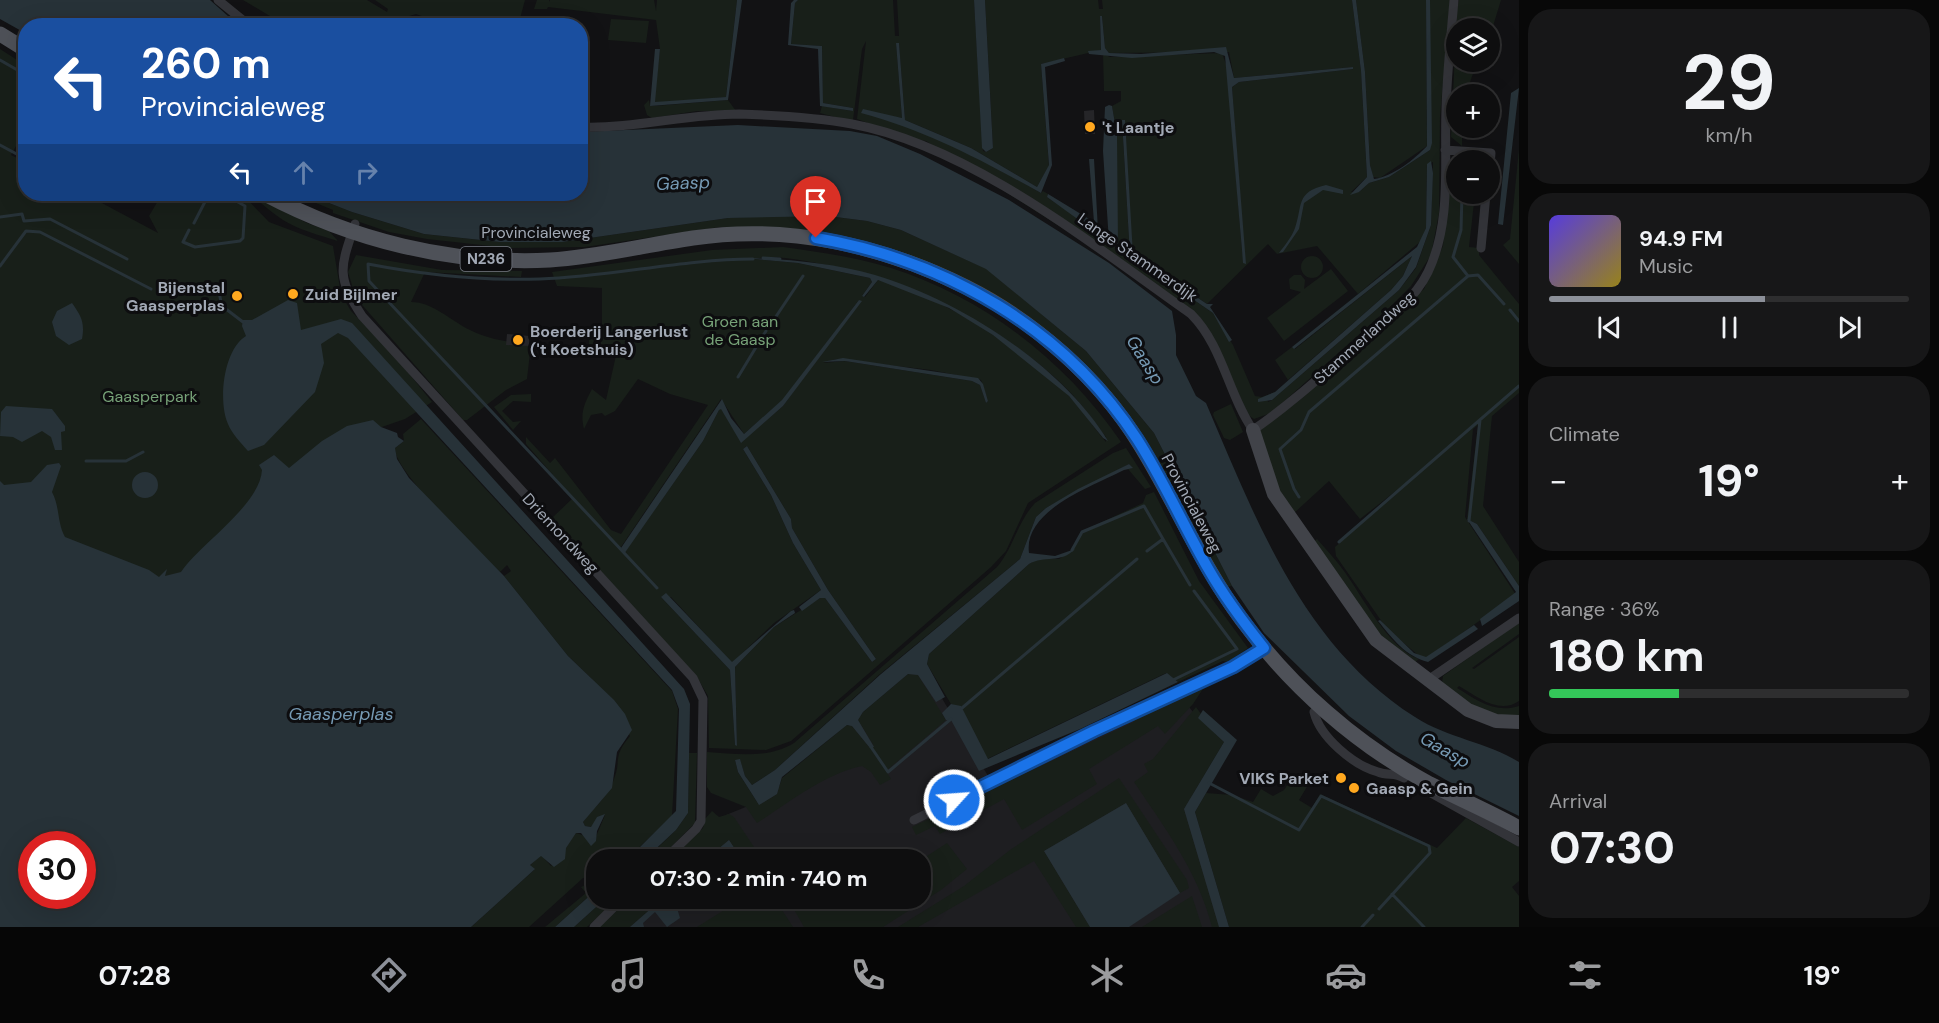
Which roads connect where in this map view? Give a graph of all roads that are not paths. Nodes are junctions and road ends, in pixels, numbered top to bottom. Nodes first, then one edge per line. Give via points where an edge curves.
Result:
1 (218, 0) edge
2 (1454, 0) edge
3 (240, 18) edge
4 (0, 34) edge
5 (18, 45) edge
6 (588, 126) edge
7 (1445, 150) joint
8 (279, 201) edge
9 (293, 201) edge
10 (1485, 204) edge
11 (353, 228) junction
12 (1481, 248) dead end
13 (1253, 430) junction
14 (1519, 618) edge
15 (1264, 648) junction
16 (1428, 680) junction
17 (1320, 705) junction
18 (1519, 722) edge
19 (914, 820) dead end
20 (1519, 828) edge
21 (1519, 842) edge
22 (675, 849) edge
23 (613, 909) edge
24 (594, 927) edge

1 - 3 street
2 - 7 street, Stammerlandweg
4 - 5 main road
6 - 13 street, Lange Stammerdijk via 740,114 851,124 905,139 948,158 1030,204 1191,314 1204,327
7 - 13 street, Stammerlandweg via 1442,228 1420,286 1376,330
8 - 11 main road, Provincialeweg / N236 via 311,217
9 - 11 main road, Provincialeweg / N236
10 - 12 street
11 - 15 main road, Provincialeweg / N236 via 475,250 540,253 623,249 752,234 816,238 900,258 969,288 1064,355 1115,411 1137,439 1221,591
11 - 22 street, Driemondweg via 343,279 362,316 693,678 703,699 700,821
13 - 16 street, Lange Stammerdijk via 1274,494 1366,626 1390,653
14 - 16 street
15 - 17 main road, Provincialeweg / N236
15 - 19 street via 1233,667
16 - 18 street, Lange Stammerdijk via 1454,701 1485,718
17 - 20 main road, Provincialeweg / N236 via 1395,763
17 - 21 street via 1314,712 1317,723 1340,749 1373,771 1395,772
23 - 24 street

